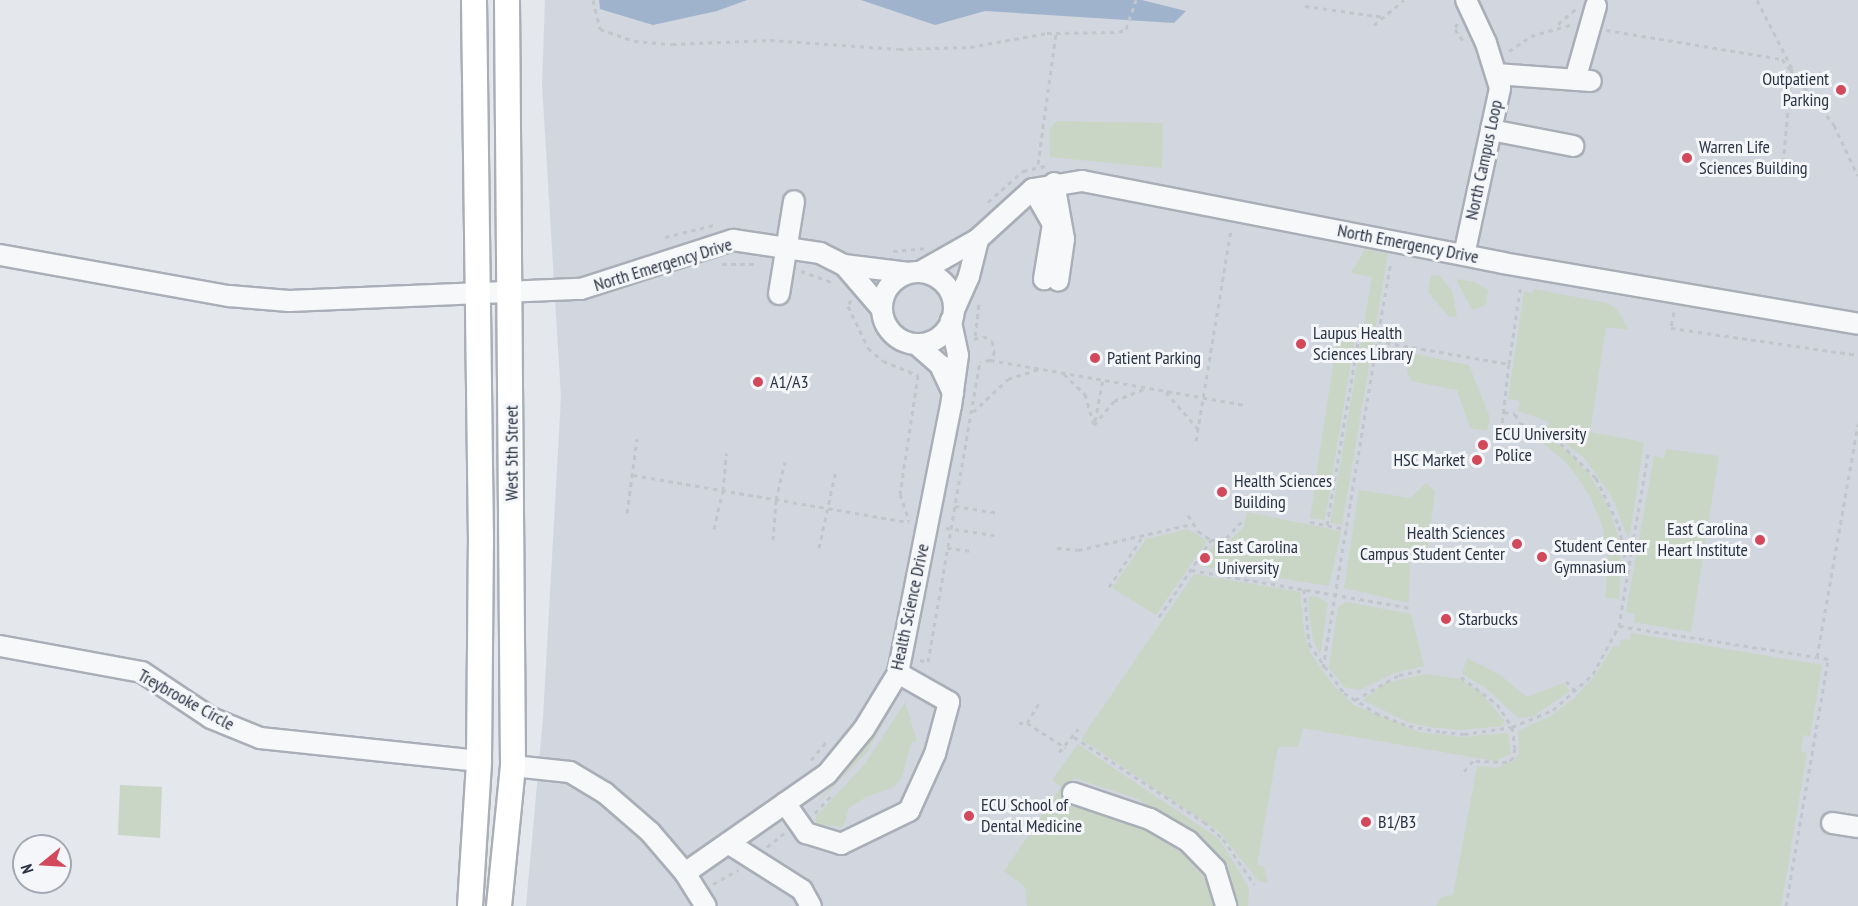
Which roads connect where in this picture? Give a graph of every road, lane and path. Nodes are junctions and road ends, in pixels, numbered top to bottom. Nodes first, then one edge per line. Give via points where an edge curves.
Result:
1 (474, 0) edge
2 (507, 0) edge
3 (593, 0) edge
4 (1136, 0) edge
5 (1404, 0) edge
6 (1466, 0) edge
7 (1757, 0) edge
8 (1590, 4) joint
9 (1305, 6) dead end
10 (1384, 17) junction
11 (1374, 26) dead end
12 (1555, 26) dead end
13 (1056, 33) junction
14 (1496, 74) junction
15 (1834, 125) dead end
16 (1491, 130) junction
17 (1573, 146) dead end
18 (1038, 165) dead end
19 (1782, 173) dead end
20 (1858, 176) edge
21 (1054, 183) junction
22 (1033, 189) junction
23 (794, 201) dead end
24 (1234, 210) junction
25 (978, 239) junction
26 (789, 249) junction
27 (934, 250) dead end
28 (886, 252) dead end
29 (0, 255) edge
30 (1464, 255) junction
31 (1400, 262) dead end
32 (758, 264) dead end
33 (719, 265) dead end
34 (798, 270) dead end
35 (914, 273) junction
36 (841, 275) junction
37 (1521, 284) dead end
38 (856, 291) dead end
39 (511, 294) junction
40 (779, 294) dead end
41 (979, 294) dead end
42 (479, 295) junction
43 (882, 309) junction
44 (1663, 309) dead end
45 (952, 316) junction
46 (1858, 324) edge
47 (1360, 330) dead end
48 (974, 339) junction
49 (1377, 341) junction
50 (916, 344) junction
51 (969, 348) dead end
52 (1858, 356) edge
53 (972, 357) dead end
54 (990, 360) junction
55 (980, 362) junction
56 (1509, 364) junction
57 (1042, 369) junction
58 (1062, 373) junction
59 (1103, 380) junction
60 (1147, 388) junction
61 (1165, 391) junction
62 (953, 393) junction
63 (1203, 398) junction
64 (1244, 405) dead end
65 (1503, 412) junction
66 (972, 413) junction
67 (1502, 424) dead end
68 (1858, 424) edge
69 (1095, 425) junction
70 (1197, 429) junction
71 (637, 439) dead end
72 (1196, 441) dead end
73 (726, 453) dead end
74 (1648, 454) dead end
75 (785, 462) dead end
76 (836, 471) dead end
77 (633, 476) junction
78 (1316, 477) dead end
79 (1335, 480) junction
80 (723, 491) junction
81 (776, 500) junction
82 (955, 506) junction
83 (828, 508) junction
84 (627, 513) dead end
85 (998, 513) dead end
86 (1188, 515) dead end
87 (1241, 522) dead end
88 (1310, 522) dead end
89 (919, 524) junction
90 (1192, 524) junction
91 (1327, 525) junction
92 (714, 529) dead end
93 (951, 529) junction
94 (1346, 529) junction
95 (908, 533) dead end
96 (994, 535) dead end
97 (1144, 535) junction
98 (773, 540) dead end
99 (1211, 540) junction
100 (819, 548) dead end
101 (947, 548) junction
102 (1057, 548) dead end
103 (972, 551) dead end
104 (1191, 570) junction
105 (1628, 574) junction
106 (1109, 586) dead end
107 (1304, 588) junction
108 (1335, 594) junction
109 (1410, 608) dead end
110 (1159, 617) dead end
111 (1619, 626) junction
112 (0, 646) edge
113 (1817, 657) junction
114 (920, 660) dead end
115 (1323, 668) junction
116 (1425, 670) dead end
117 (898, 673) junction
118 (1461, 677) dead end
119 (1566, 681) dead end
120 (1576, 692) junction
121 (1355, 700) junction
122 (1041, 701) dead end
123 (1019, 723) dead end
124 (1027, 723) junction
125 (1512, 727) junction
126 (1078, 729) dead end
127 (831, 737) dead end
128 (1074, 737) junction
129 (1066, 748) junction
130 (1059, 752) dead end
131 (479, 761) junction
132 (513, 766) junction
133 (807, 766) dead end
134 (1461, 775) dead end
135 (1073, 793) dead end
136 (785, 803) junction
137 (1832, 823) dead end
138 (1858, 827) edge
139 (784, 833) dead end
140 (728, 843) junction
141 (763, 850) dead end
142 (685, 873) junction
143 (1254, 884) dead end
144 (470, 906) edge
145 (499, 906) edge
146 (706, 906) edge
147 (812, 906) edge
148 (1226, 906) edge
149 (1786, 906) edge

1 - 42 main road, West 5th Street
2 - 39 main road, West 5th Street
3 - 13 path via 600,29 672,44 770,40 856,48 932,48 991,44
4 - 13 path via 1126,29
5 - 10 path
6 - 14 street, North Campus Loop
7 - 19 path via 1792,68
8 - 12 path
8 - 14 street via 1583,81
9 - 10 path
10 - 11 path
13 - 18 path
14 - 16 street, North Campus Loop via 1500,88
15 - 20 path
16 - 17 street
16 - 30 street, North Campus Loop
21 - 22 street, North Emergency Drive
21 - 22 street via 1064,238 1051,280 1053,224
21 - 24 street, North Emergency Drive via 1082,181
22 - 25 street, North Emergency Drive
23 - 26 street
24 - 30 street, North Emergency Drive
24 - 63 path
25 - 35 street, North Emergency Drive
25 - 45 street via 969,276
26 - 36 street, North Emergency Drive via 820,253
26 - 39 street, North Emergency Drive via 733,240 580,289
26 - 40 street
27 - 28 path via 922,247
29 - 42 street via 249,298 289,301
30 - 46 street, North Emergency Drive
31 - 49 path via 1391,261
32 - 33 path
34 - 36 path
35 - 36 street, North Emergency Drive
35 - 43 street, North Emergency Drive via 889,286
35 - 45 street, North Emergency Drive via 941,280 953,299
36 - 43 street, North Emergency Drive
37 - 56 path
38 - 89 path via 848,306 868,348 883,361 918,375 900,494
39 - 42 street, North Emergency Drive
39 - 132 main road, West 5th Street
41 - 48 path via 981,312
42 - 131 main road, West 5th Street
43 - 50 street, North Emergency Drive via 884,320 896,337
44 - 52 path via 1674,311 1671,328
45 - 50 street via 937,338
45 - 62 street, Health Science Drive via 958,355
47 - 79 path
48 - 51 path
48 - 54 path via 983,336 992,341 995,351
49 - 56 path
49 - 94 path
50 - 62 street via 940,365
53 - 55 path
54 - 55 path
54 - 57 path
55 - 66 path
56 - 65 path
57 - 58 path
57 - 66 path via 1008,380
58 - 59 path
58 - 69 path via 1085,394
59 - 60 path
59 - 69 path
60 - 61 path
60 - 69 path via 1114,401
61 - 63 path
61 - 70 path
62 - 89 street, Health Science Drive
63 - 64 path
63 - 70 path
65 - 67 path
65 - 105 path via 1515,414 1520,423 1554,437 1596,478 1619,526
66 - 82 path
68 - 113 path
70 - 72 path
71 - 77 path
73 - 80 path
74 - 105 path
75 - 81 path
76 - 83 path
77 - 80 path
77 - 84 path
78 - 79 path
79 - 91 path
80 - 81 path
80 - 92 path
81 - 83 path
81 - 98 path
82 - 85 path
82 - 93 path
83 - 89 path
83 - 100 path
86 - 90 path
87 - 99 path via 1226,537
88 - 91 path
89 - 93 path
89 - 95 path
89 - 117 street, Health Science Drive
90 - 97 path
90 - 99 path
91 - 94 path
93 - 96 path
93 - 101 path
94 - 108 path
97 - 102 path via 1078,550
97 - 106 path
99 - 104 path
101 - 103 path
101 - 114 path via 928,662
104 - 107 path
104 - 110 path
105 - 111 path
107 - 108 path
107 - 115 path via 1309,644
108 - 109 path
108 - 115 path
111 - 113 path
111 - 120 path via 1599,666
112 - 131 street, Treybrooke Circle via 142,672 211,718 260,738
113 - 149 path via 1828,659
115 - 121 path
116 - 121 path via 1399,675
117 - 136 street, Health Science Drive via 864,729 827,774
117 - 136 street via 948,702 935,754 909,811 841,844 806,832
118 - 125 path via 1489,694
119 - 120 path
120 - 125 path via 1553,710
121 - 125 path via 1409,726 1442,732 1464,734
122 - 124 path
123 - 124 path
124 - 129 path
125 - 134 path via 1513,758 1498,765 1473,761
126 - 128 path
127 - 133 path
128 - 129 path
128 - 143 path via 1204,822 1224,839
129 - 130 path
131 - 144 main road, West 5th Street
132 - 142 street via 570,772 605,794 650,832
132 - 145 main road, West 5th Street
135 - 148 street via 1150,819 1188,842 1215,869
136 - 140 street, Health Science Drive
137 - 138 street
139 - 141 path
140 - 142 street, Health Science Drive
140 - 147 street via 802,890
142 - 146 street

